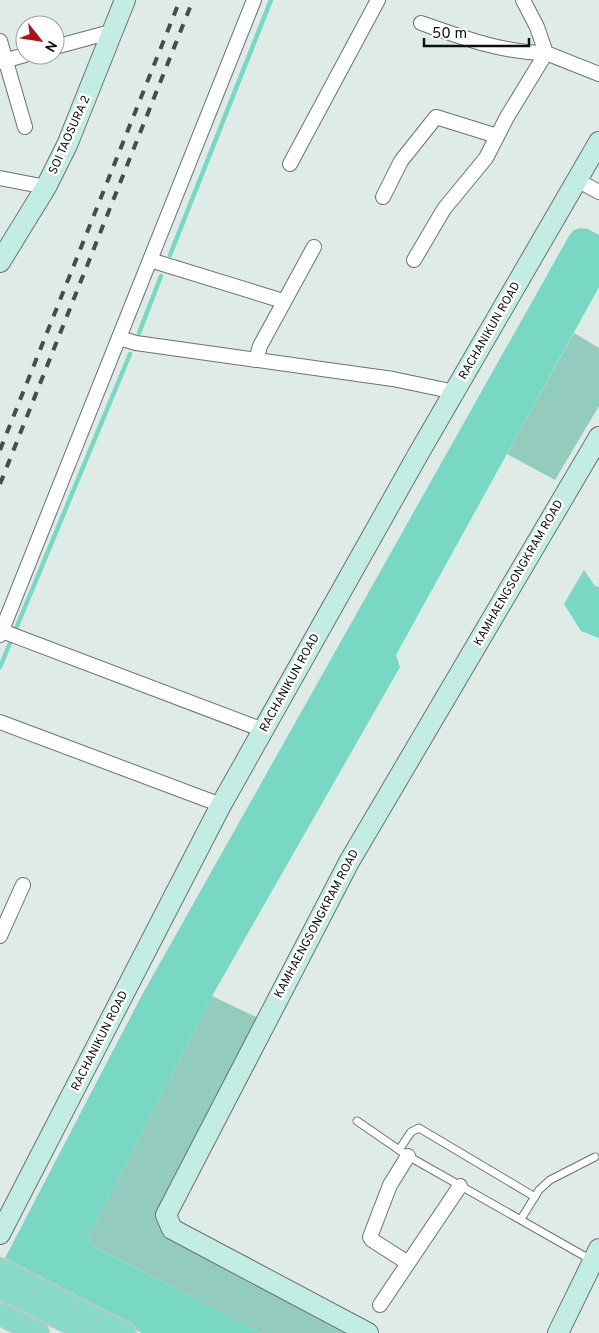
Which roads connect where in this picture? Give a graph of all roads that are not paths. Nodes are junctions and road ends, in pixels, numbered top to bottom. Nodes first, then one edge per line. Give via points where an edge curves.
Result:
1 (125, 0) edge
2 (254, 0) edge
3 (378, 0) edge
4 (522, 0) edge
5 (421, 23) dead end
6 (114, 31) junction
7 (0, 41) edge
8 (65, 44) edge
9 (546, 53) junction
10 (3, 61) edge
11 (599, 74) edge
12 (25, 127) dead end
13 (497, 136) junction
14 (599, 142) edge
15 (290, 164) dead end
16 (0, 178) edge
17 (578, 180) junction
18 (46, 187) junction
19 (599, 192) edge
20 (383, 197) dead end
21 (314, 247) dead end
22 (150, 260) junction
23 (414, 260) dead end
24 (0, 262) edge
25 (283, 301) junction
26 (119, 338) junction
27 (256, 360) junction
28 (454, 392) junction
29 (599, 437) edge
30 (6, 634) edge
31 (0, 722) edge
32 (263, 730) junction
33 (221, 805) junction
34 (23, 886) dead end
35 (0, 936) edge
36 (357, 1121) dead end
37 (404, 1153) junction
38 (595, 1157) dead end
39 (460, 1186) junction
40 (536, 1197) junction
41 (521, 1219) junction
42 (0, 1234) edge
43 (596, 1255) edge
44 (408, 1263) junction
45 (0, 1269) edge
46 (0, 1288) edge
47 (380, 1305) dead end
48 (0, 1314) edge
49 (38, 1333) edge
50 (89, 1333) edge
51 (125, 1333) edge
52 (368, 1333) edge
53 (558, 1333) edge

1 - 6 street, SOI TAOSURA 2
2 - 22 street
3 - 15 street
4 - 9 street via 537,27
5 - 9 street via 524,53
6 - 8 street
6 - 18 street, SOI TAOSURA 2
7 - 10 street
9 - 11 street
9 - 13 street
10 - 12 street
13 - 20 street via 436,117 401,161
13 - 23 street via 486,158 444,209
14 - 17 street, RACHANIKUN ROAD
16 - 18 street
17 - 19 street
17 - 28 street, RACHANIKUN ROAD
18 - 24 street, SOI TAOSURA 2
21 - 25 street
22 - 25 street
22 - 26 street
25 - 27 street
26 - 27 street
26 - 30 street
27 - 28 street via 393,379
28 - 32 street, RACHANIKUN ROAD
29 - 52 street, KAMHAENGSONGKRAM ROAD via 349,862 166,1215 172,1228
30 - 32 street
31 - 33 street
32 - 33 street, RACHANIKUN ROAD
33 - 42 street, RACHANIKUN ROAD
34 - 35 street
36 - 37 lane
37 - 39 lane
37 - 40 lane via 411,1132 419,1128
37 - 44 street via 370,1236
38 - 40 lane via 550,1180
39 - 41 lane
39 - 44 street
40 - 41 lane
41 - 43 lane
43 - 53 street
44 - 47 street
45 - 51 main road
46 - 50 main road
48 - 49 main road

